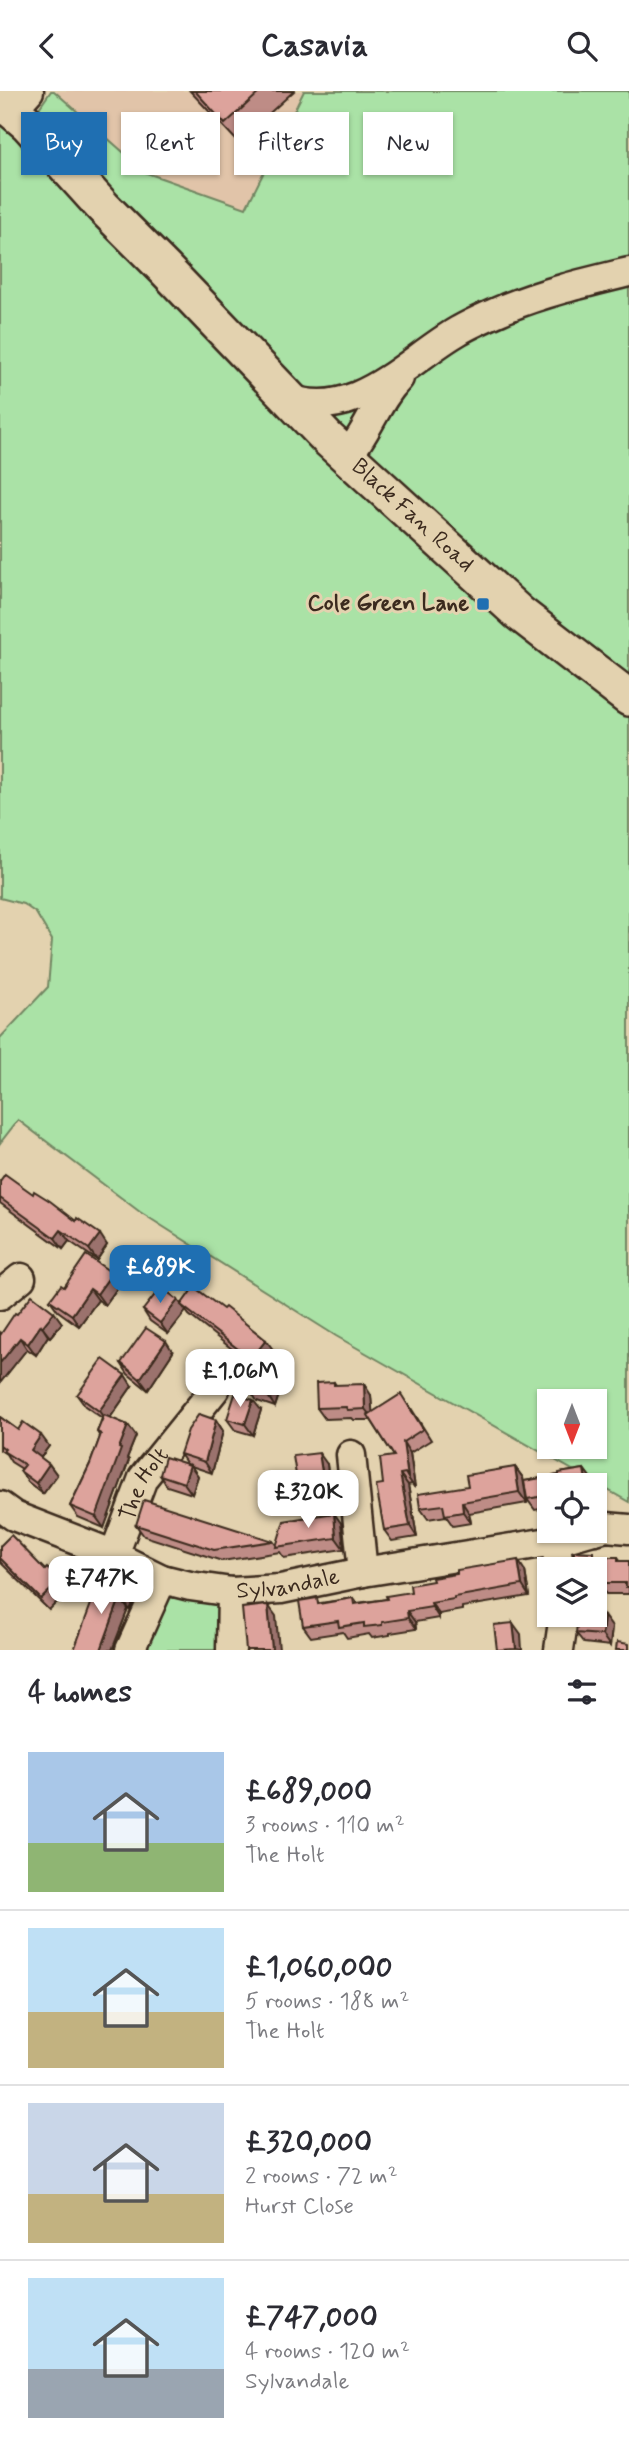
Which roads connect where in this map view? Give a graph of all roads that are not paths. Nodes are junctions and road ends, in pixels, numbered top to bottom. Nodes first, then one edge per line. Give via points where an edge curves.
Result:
1 (10, 98) edge
2 (629, 272) edge
3 (420, 355) junction
4 (288, 398) junction
5 (337, 448) junction
6 (629, 698) edge
7 (215, 1389) dead end
8 (351, 1455) dead end
9 (0, 1506) edge
10 (607, 1527) edge
11 (629, 1529) edge
12 (543, 1543) edge
13 (114, 1555) junction
14 (363, 1572) junction
15 (162, 1579) junction
16 (232, 1592) junction
17 (562, 1627) edge
18 (130, 1650) edge
19 (232, 1650) edge
20 (559, 1650) edge

1 - 4 main road via 103,207
2 - 3 street via 509,307
3 - 4 street via 360,396 337,404
3 - 5 street via 388,389 363,436
4 - 5 main road
5 - 6 main road, Black Fan Road via 519,613
7 - 13 street, The Holt via 143,1478
8 - 14 street
9 - 13 street, Sylvandale via 14,1516
10 - 11 street, Sylvandale
12 - 14 street, Sylvandale
13 - 15 street, Sylvandale
14 - 16 street, Sylvandale via 281,1589
15 - 16 street, Sylvandale
15 - 18 street
16 - 19 street
17 - 20 street

